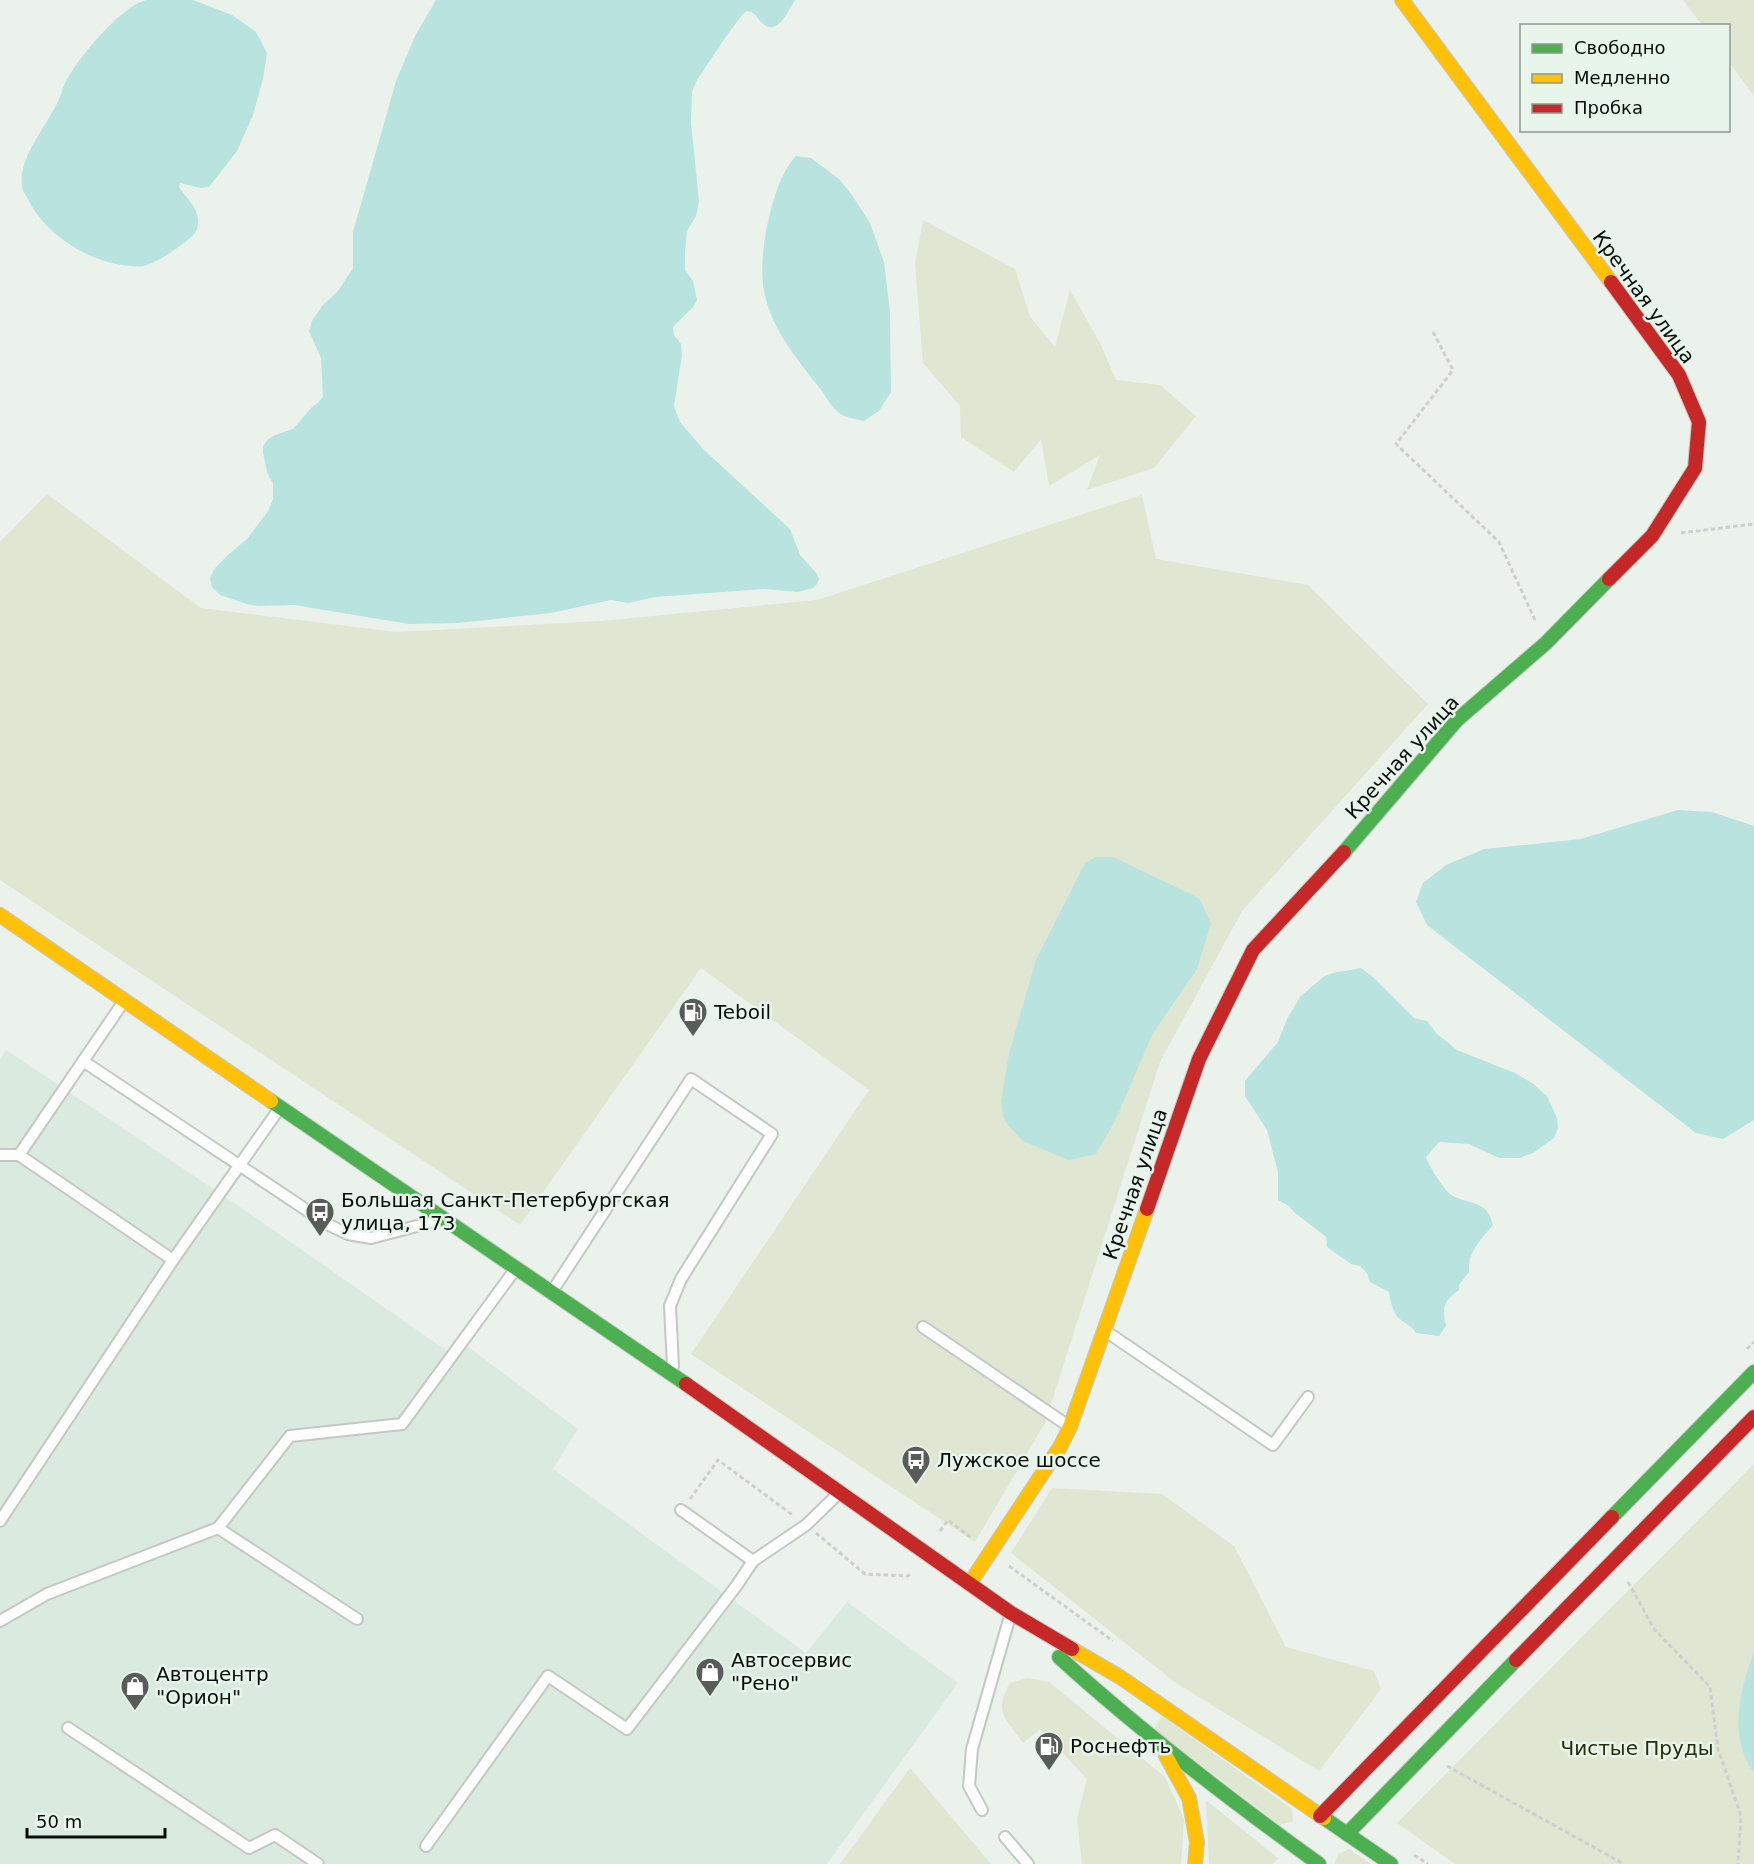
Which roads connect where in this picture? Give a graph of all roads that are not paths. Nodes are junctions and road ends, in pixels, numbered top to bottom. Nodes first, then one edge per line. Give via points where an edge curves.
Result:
1 (1402, 0) edge
2 (0, 915) edge
3 (124, 1002) junction
4 (83, 1061) junction
5 (280, 1107) junction
6 (0, 1155) edge
7 (19, 1155) junction
8 (239, 1165) junction
9 (445, 1219) junction
10 (173, 1260) junction
11 (516, 1268) junction
12 (551, 1292) junction
13 (923, 1327) dead end
14 (1104, 1330) junction
15 (1754, 1372) edge
16 (674, 1376) junction
17 (1308, 1397) dead end
18 (1754, 1417) edge
19 (1070, 1427) junction
20 (841, 1492) junction
21 (681, 1510) road end
22 (0, 1521) edge
23 (218, 1528) junction
24 (753, 1561) junction
25 (970, 1583) junction
26 (1011, 1613) junction
27 (357, 1619) dead end
28 (0, 1621) edge
29 (68, 1728) dead end
30 (1159, 1744) junction
31 (982, 1810) dead end
32 (1319, 1821) junction
33 (1005, 1837) dead end
34 (1341, 1837) junction
35 (426, 1846) dead end
36 (1307, 1853) edge
37 (318, 1864) edge
38 (1028, 1864) edge
39 (1195, 1864) edge
40 (1319, 1864) edge
41 (1391, 1864) edge

1 - 14 main road, Кречная улица via 1679,375 1700,422 1695,468 1652,536 1546,643 1457,720 1330,868 1253,950 1199,1059
2 - 3 main road
3 - 4 lane
3 - 5 main road
4 - 7 lane
4 - 8 lane
5 - 8 lane
5 - 9 main road
6 - 7 lane
7 - 10 lane
8 - 9 lane via 348,1234 371,1238
8 - 10 lane
9 - 11 main road
10 - 22 lane
11 - 12 main road
11 - 23 lane via 402,1424 290,1436
12 - 16 main road
12 - 16 lane via 691,1079 772,1134 681,1279 670,1306
13 - 19 lane
14 - 17 lane via 1274,1445
14 - 19 main road, Кречная улица
15 - 32 main road
16 - 20 main road
18 - 34 main road
19 - 25 main road, Кречная улица
20 - 24 lane via 806,1525
20 - 25 main road
21 - 24 lane
23 - 27 lane
23 - 28 lane via 47,1594
24 - 35 lane via 627,1729 548,1676
25 - 26 main road
26 - 30 main road
26 - 31 lane via 972,1749 969,1786
26 - 32 main road via 1120,1677
29 - 37 lane via 249,1848 275,1835
30 - 36 main road
30 - 39 main road via 1189,1798 1197,1842
32 - 34 main road
33 - 38 lane
34 - 41 main road
36 - 40 main road

